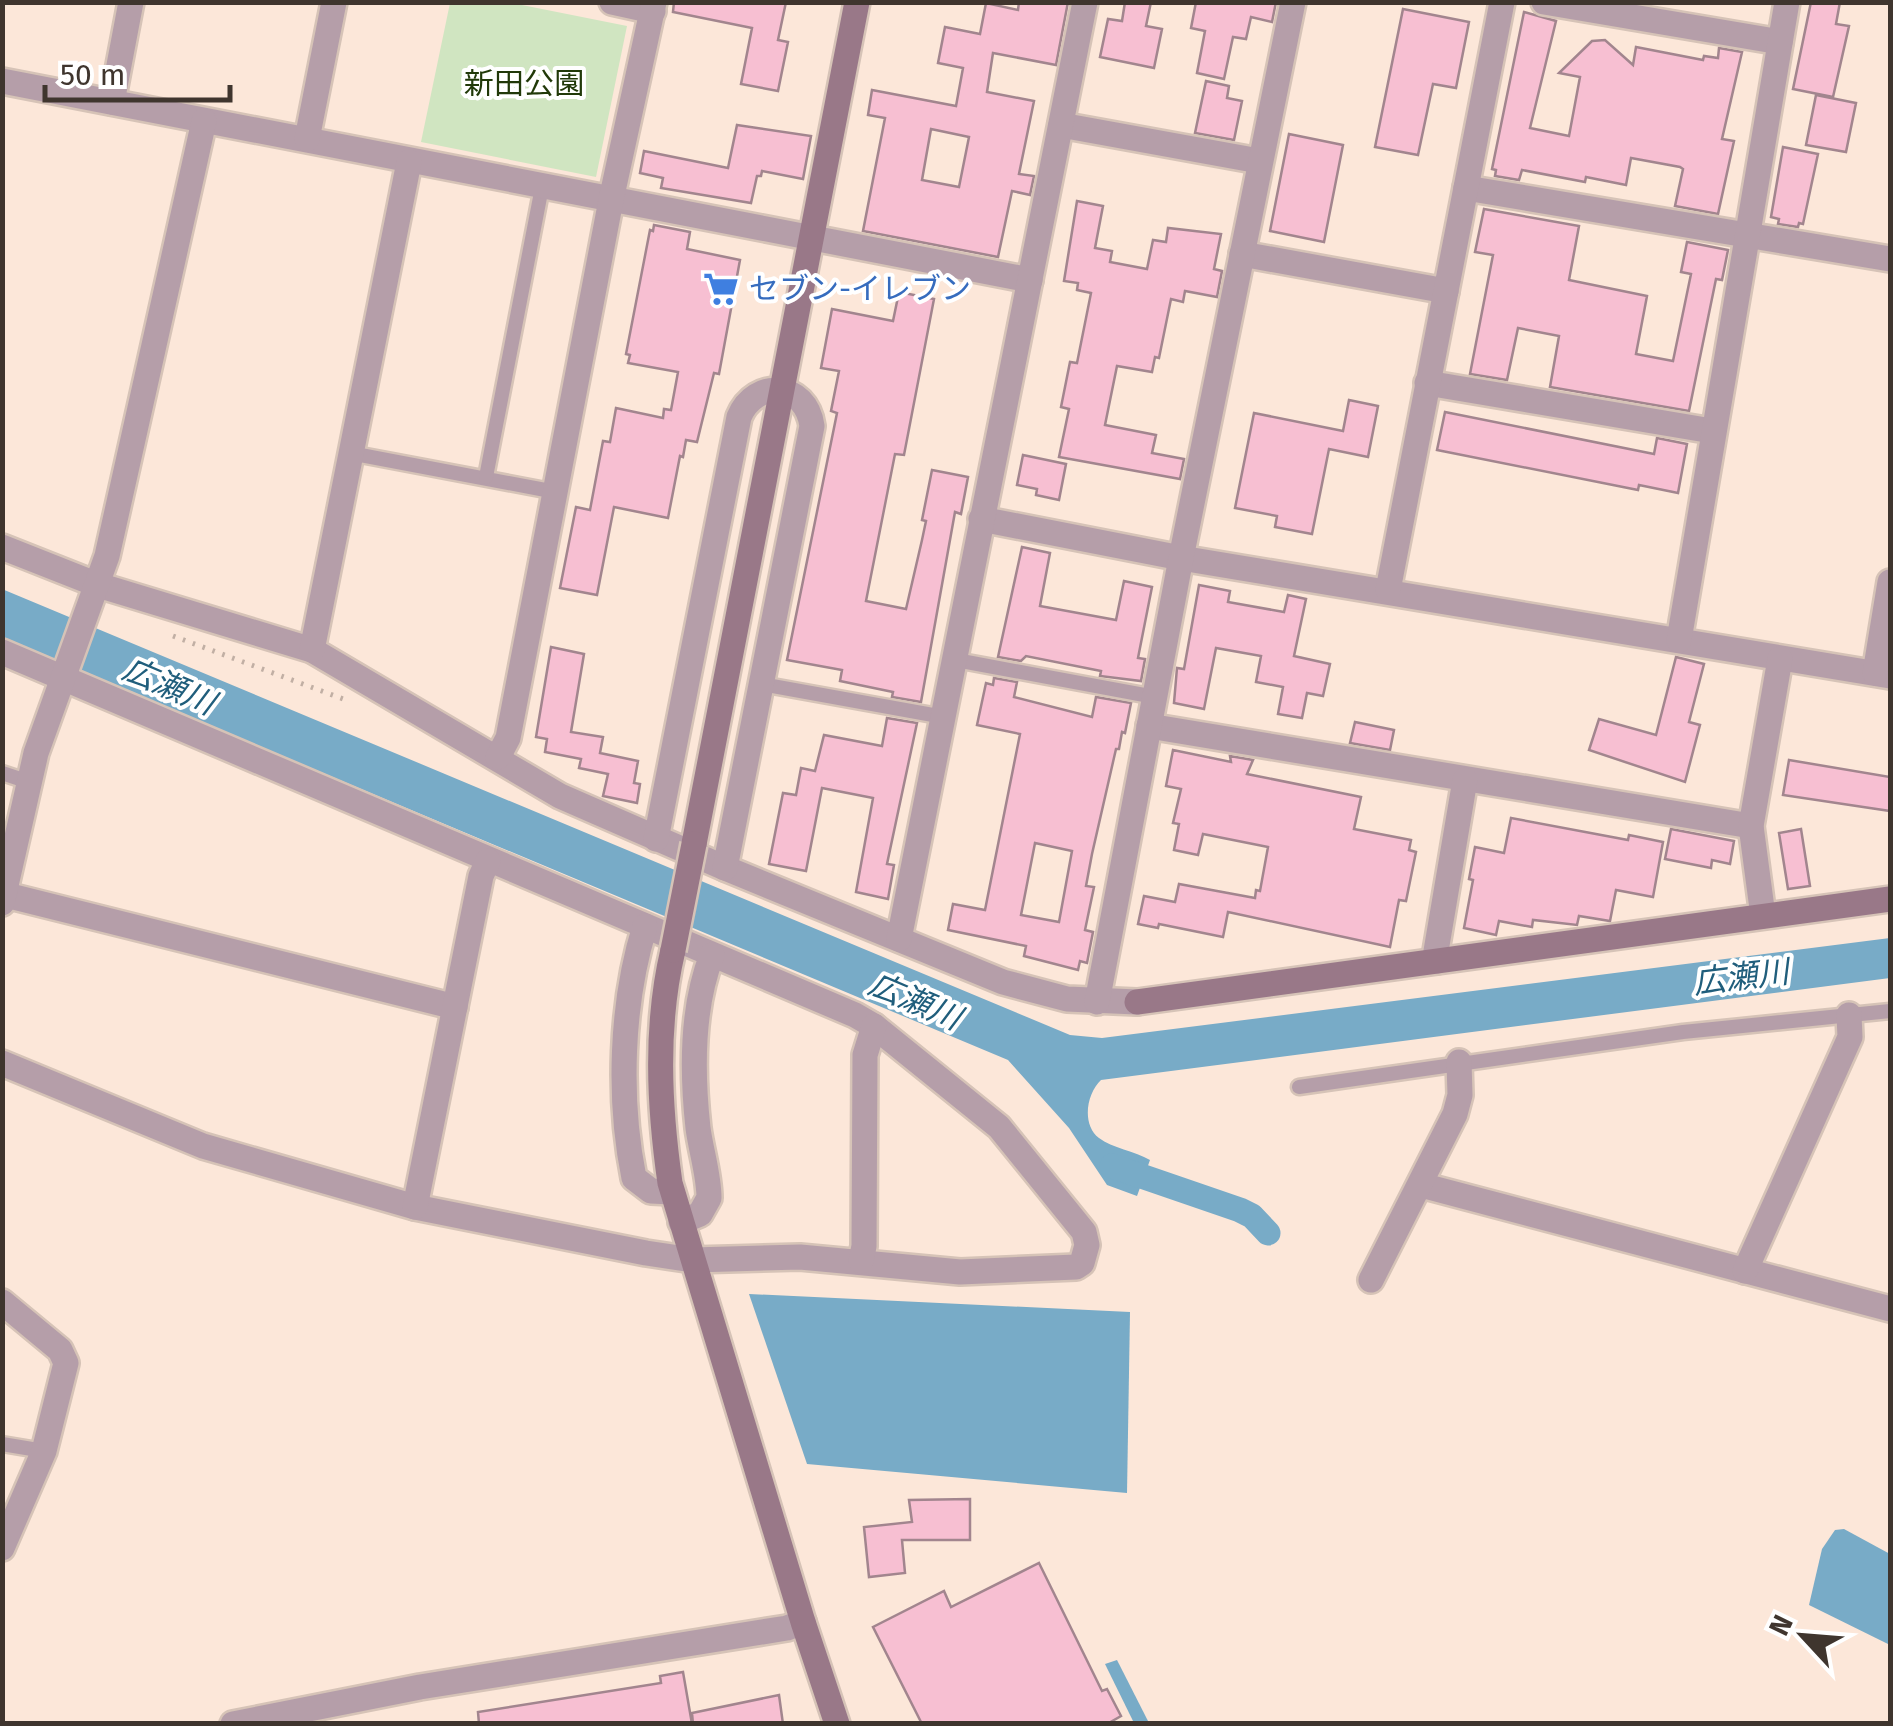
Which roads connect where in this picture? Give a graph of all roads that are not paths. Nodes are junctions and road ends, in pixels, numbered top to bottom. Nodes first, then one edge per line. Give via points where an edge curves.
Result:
1 (131, 2) edge
2 (334, 2) edge
3 (612, 2) edge
4 (857, 2) edge
5 (1084, 2) edge
6 (1293, 2) edge
7 (1502, 2) edge
8 (1544, 2) edge
9 (1787, 2) edge
10 (654, 7) edge
11 (1780, 42) junction
12 (2, 81) edge
13 (112, 102) junction
14 (204, 121) junction
15 (1061, 126) junction
16 (308, 139) junction
17 (1259, 161) junction
18 (409, 162) junction
19 (542, 187) junction
20 (1466, 188) junction
21 (612, 200) junction
22 (1748, 235) junction
23 (810, 239) junction
24 (1242, 254) junction
25 (1890, 259) edge
26 (1030, 280) junction
27 (1446, 292) junction
28 (1428, 382) junction
29 (782, 391) junction
30 (1712, 431) junction
31 (350, 453) junction
32 (486, 477) junction
33 (556, 492) junction
34 (980, 520) junction
35 (2, 548) edge
36 (1181, 558) junction
37 (1890, 582) edge
38 (98, 585) junction
39 (1388, 590) junction
40 (1679, 640) junction
41 (312, 650) junction
42 (2, 652) edge
43 (1780, 659) junction
44 (956, 660) junction
45 (1883, 674) edge
46 (64, 675) junction
47 (761, 684) junction
48 (1155, 697) junction
49 (944, 717) junction
50 (1149, 726) junction
51 (498, 758) junction
52 (2, 773) edge
53 (1464, 780) junction
54 (29, 782) junction
55 (1750, 826) junction
56 (656, 839) junction
57 (488, 861) junction
58 (724, 868) junction
59 (3, 897) edge
60 (1890, 899) edge
61 (1763, 916) junction
62 (645, 926) junction
63 (900, 939) junction
64 (712, 955) junction
65 (1437, 962) junction
66 (1097, 1002) junction
67 (455, 1007) junction
68 (1890, 1011) edge
69 (1849, 1015) junction
70 (874, 1026) junction
71 (2, 1062) edge
72 (1459, 1062) junction
73 (1300, 1087) dead end
74 (1421, 1185) junction
75 (672, 1192) junction
76 (415, 1207) junction
77 (681, 1222) junction
78 (693, 1260) junction
79 (861, 1261) junction
80 (1746, 1271) junction
81 (1371, 1280) dead end
82 (2, 1302) edge
83 (1890, 1309) edge
84 (2, 1444) edge
85 (44, 1452) junction
86 (2, 1548) edge
87 (802, 1622) junction
88 (233, 1724) edge
89 (837, 1724) edge

1 - 13 street
2 - 16 street
3 - 10 street
4 - 23 street
5 - 15 street
6 - 17 street
7 - 20 street
8 - 11 street
9 - 11 street
10 - 21 street
11 - 22 street
12 - 13 street
13 - 14 street
14 - 16 street
14 - 38 street
15 - 17 street
15 - 26 street
16 - 18 street
17 - 24 street
18 - 19 street
18 - 31 street
19 - 21 street
19 - 32 lane
20 - 22 street
20 - 27 street
21 - 23 street
21 - 33 street
22 - 25 street
22 - 30 street
23 - 26 street
23 - 29 street
24 - 27 street
24 - 36 street
26 - 34 street
27 - 28 street
28 - 30 street
28 - 39 street
29 - 47 street via 797,396 810,417
29 - 56 street via 744,405
29 - 75 street, bridge via 672,950 660,1049
30 - 40 street
31 - 32 lane
31 - 41 street
32 - 33 lane
33 - 51 street via 508,738
34 - 36 street
34 - 44 street
35 - 38 street
36 - 39 street
36 - 48 street
37 - 45 street
38 - 41 street
38 - 46 street
39 - 40 street
40 - 43 street
41 - 51 street
42 - 46 street
43 - 45 street
43 - 55 street
44 - 48 lane
44 - 49 street
46 - 54 street
46 - 57 street
47 - 49 lane
47 - 58 street
48 - 50 street
49 - 63 street
50 - 53 street
50 - 66 street
51 - 56 street via 560,796
52 - 54 lane
53 - 55 street
53 - 65 street
54 - 59 street
55 - 61 street
56 - 58 street
57 - 62 street
57 - 67 street
58 - 63 street
59 - 67 street
60 - 61 street
61 - 65 street
62 - 64 street
62 - 75 street via 632,986 626,1106 639,1183
63 - 66 street via 1003,982
64 - 70 street
64 - 77 street via 696,1034 707,1208
65 - 66 street
67 - 76 street
68 - 69 lane
69 - 72 lane
69 - 80 street via 1850,1037
70 - 79 street via 865,1055
70 - 79 street via 999,1127 1084,1232 1087,1245 1076,1267 960,1272
71 - 76 street via 202,1146
72 - 73 lane
72 - 74 street via 1456,1114
74 - 80 street
74 - 81 street
75 - 77 street
76 - 78 street
77 - 78 street
78 - 79 street
78 - 87 street
80 - 83 street
82 - 85 street via 64,1356
84 - 85 lane
85 - 86 street
87 - 88 street
87 - 89 street

